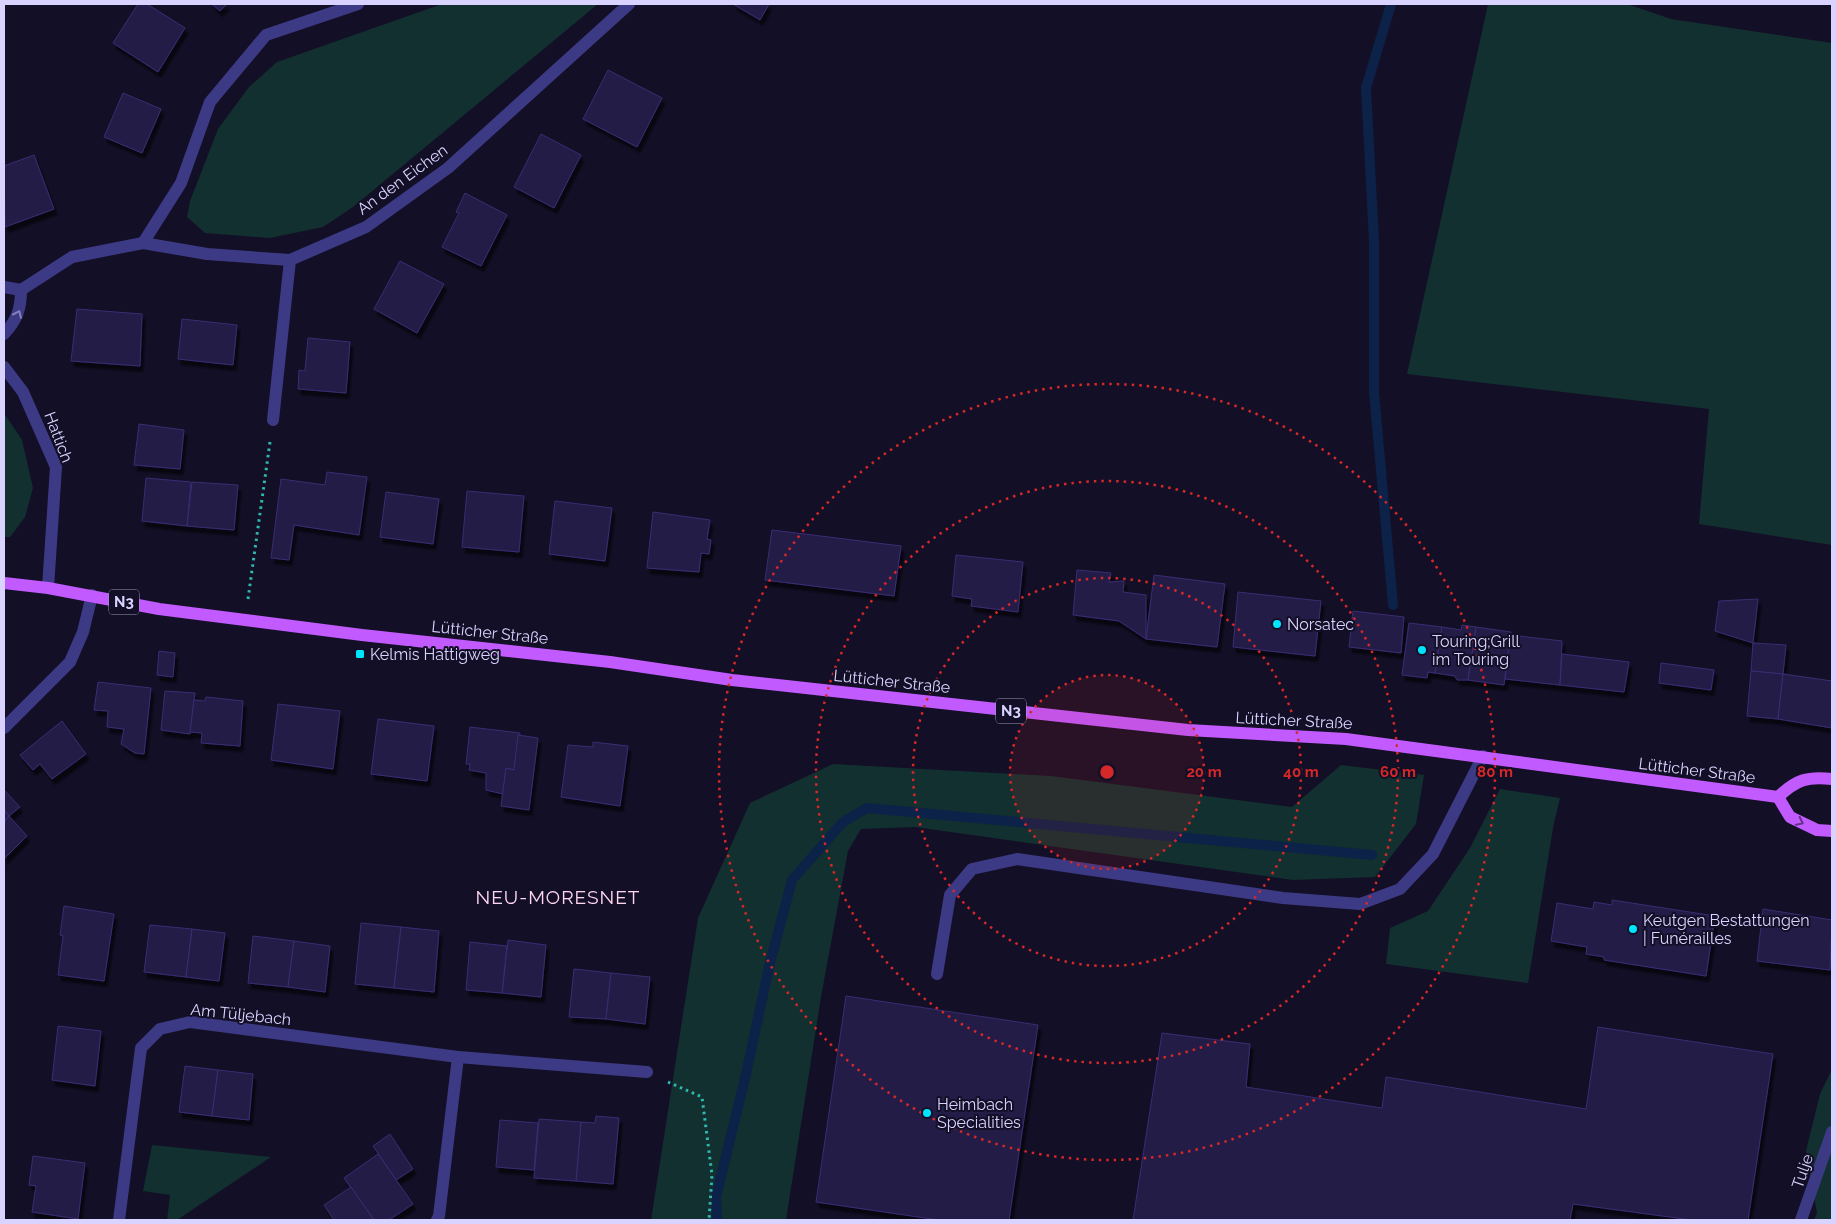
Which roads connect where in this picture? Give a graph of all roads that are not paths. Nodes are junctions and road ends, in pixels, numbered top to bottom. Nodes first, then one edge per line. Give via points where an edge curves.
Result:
1 (358, 4) edge
2 (629, 4) edge
3 (143, 243) junction
4 (290, 260) junction
5 (4, 287) edge
6 (21, 290) junction
7 (4, 334) edge
8 (4, 366) edge
9 (273, 420) road end
10 (4, 583) edge
11 (48, 588) junction
12 (92, 595) junction
13 (4, 728) edge
14 (1483, 756) junction
15 (1832, 779) edge
16 (1778, 797) junction
17 (1832, 831) edge
18 (937, 974) dead end
19 (458, 1057) junction
20 (647, 1072) road end
21 (1832, 1132) edge
22 (119, 1220) edge
23 (437, 1220) edge
24 (1800, 1220) edge

1 - 3 street via 266,35 210,102 181,183
2 - 4 street, An den Eichen via 448,168 366,227
3 - 4 street, An den Eichen via 207,254
3 - 6 street, An den Eichen via 72,257
4 - 9 street
5 - 6 street
7 -> 6 street via 14,323 21,307
8 - 11 street, Hattich via 22,392 56,467
10 - 11 main road, Lütticher Straße / N3
11 - 12 main road, Lütticher Straße / N3
12 - 13 street via 83,632 70,662
12 - 14 main road, Lütticher Straße / N3 via 159,609 752,682 1188,730 1346,738
14 - 16 main road, Lütticher Straße / N3
14 - 18 street via 1433,854 1400,889 1360,904 1302,900 1017,859 972,869 950,895
15 - 16 main road via 1794,782
16 -> 17 main road via 1790,817 1817,830
19 - 20 street, Am Tüljebach
19 - 22 street, Am Tüljebach via 190,1022 160,1029 141,1048
19 - 23 street
21 - 24 street, Tulje

